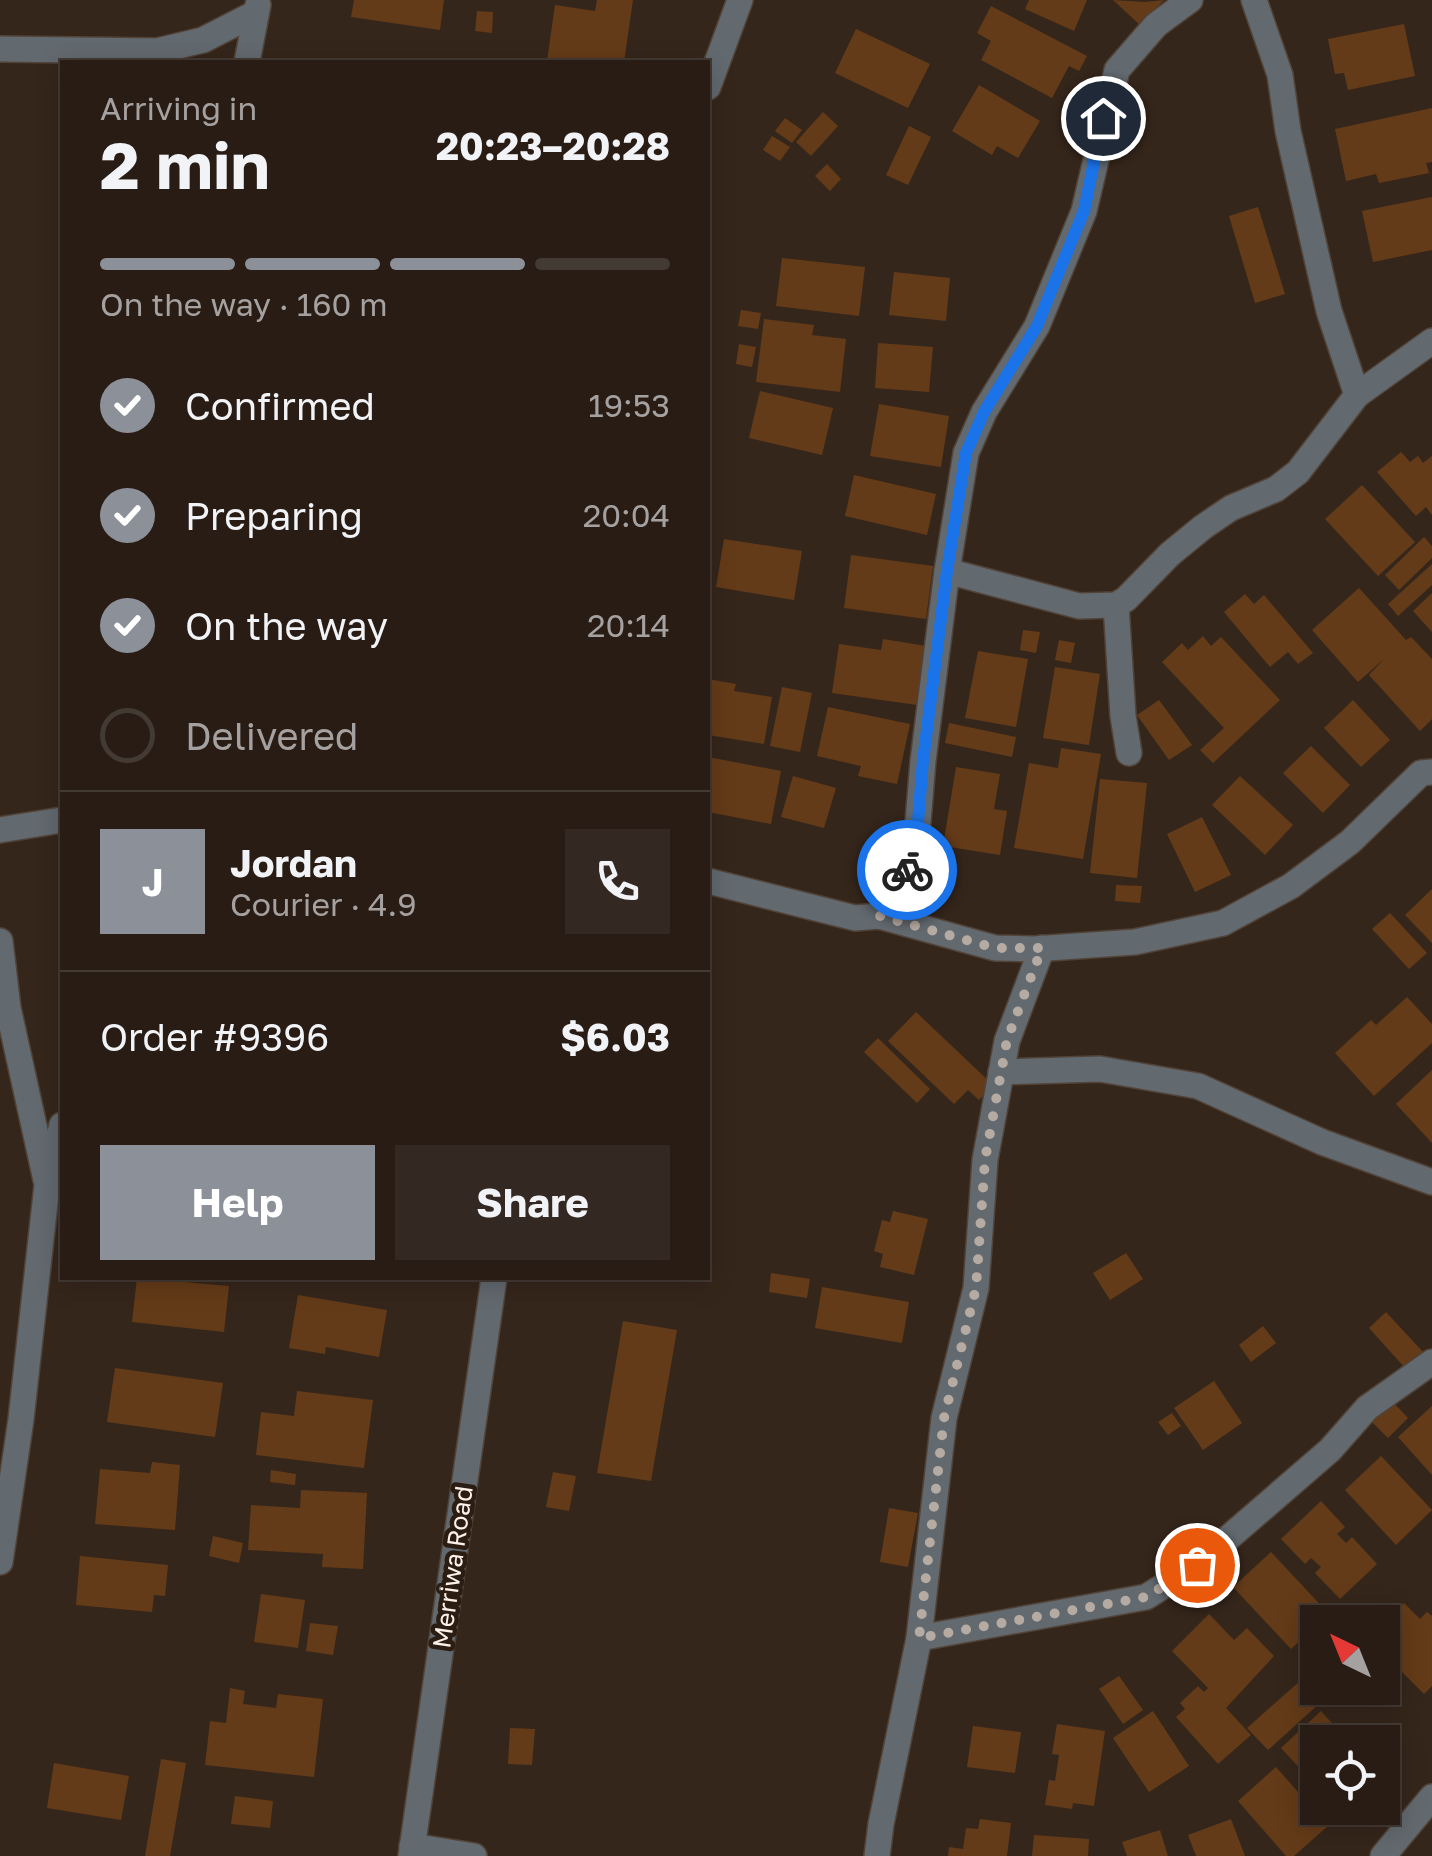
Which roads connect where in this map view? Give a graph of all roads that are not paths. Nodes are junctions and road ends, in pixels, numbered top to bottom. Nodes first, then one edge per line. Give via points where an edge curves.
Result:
1 (740, 0) edge
2 (1190, 0) edge
3 (1254, 0) edge
4 (257, 7) edge
5 (0, 49) edge
6 (247, 60) edge
7 (710, 82) edge
8 (1432, 341) edge
9 (1357, 395) junction
10 (947, 571) junction
11 (1116, 605) junction
12 (1129, 753) dead end
13 (1432, 772) edge
14 (60, 820) edge
15 (0, 830) edge
16 (710, 881) edge
17 (880, 916) junction
18 (0, 941) edge
19 (1042, 948) junction
20 (1001, 1072) junction
21 (60, 1133) edge
22 (1432, 1182) edge
23 (47, 1185) junction
24 (494, 1280) edge
25 (1432, 1362) edge
26 (0, 1562) edge
27 (919, 1638) junction
28 (1432, 1797) edge
29 (412, 1851) edge
30 (474, 1856) edge
31 (877, 1856) edge
32 (1382, 1856) edge

1 - 7 street
2 - 10 street via 1156,25 1116,70 1084,211 1037,326 972,436
3 - 9 street via 1280,75 1329,311
4 - 5 street via 203,40 158,51
4 - 6 street
8 - 9 street
9 - 11 street via 1298,472 1203,527
10 - 11 street via 1079,606
10 - 17 street via 916,846
11 - 12 street
13 - 19 street via 1421,774 1350,842 1290,886 1223,922 1135,942
14 - 15 street
16 - 17 street via 855,918
17 - 19 street via 995,948
18 - 23 street
19 - 20 street
20 - 22 street via 1100,1069 1198,1086
20 - 27 street via 985,1160 976,1288 944,1418
21 - 23 street
23 - 26 street
24 - 29 street, Merriwa Road
25 - 27 street via 1366,1408 1330,1450 1197,1565 1146,1597
27 - 31 street
28 - 32 street
29 - 30 street

